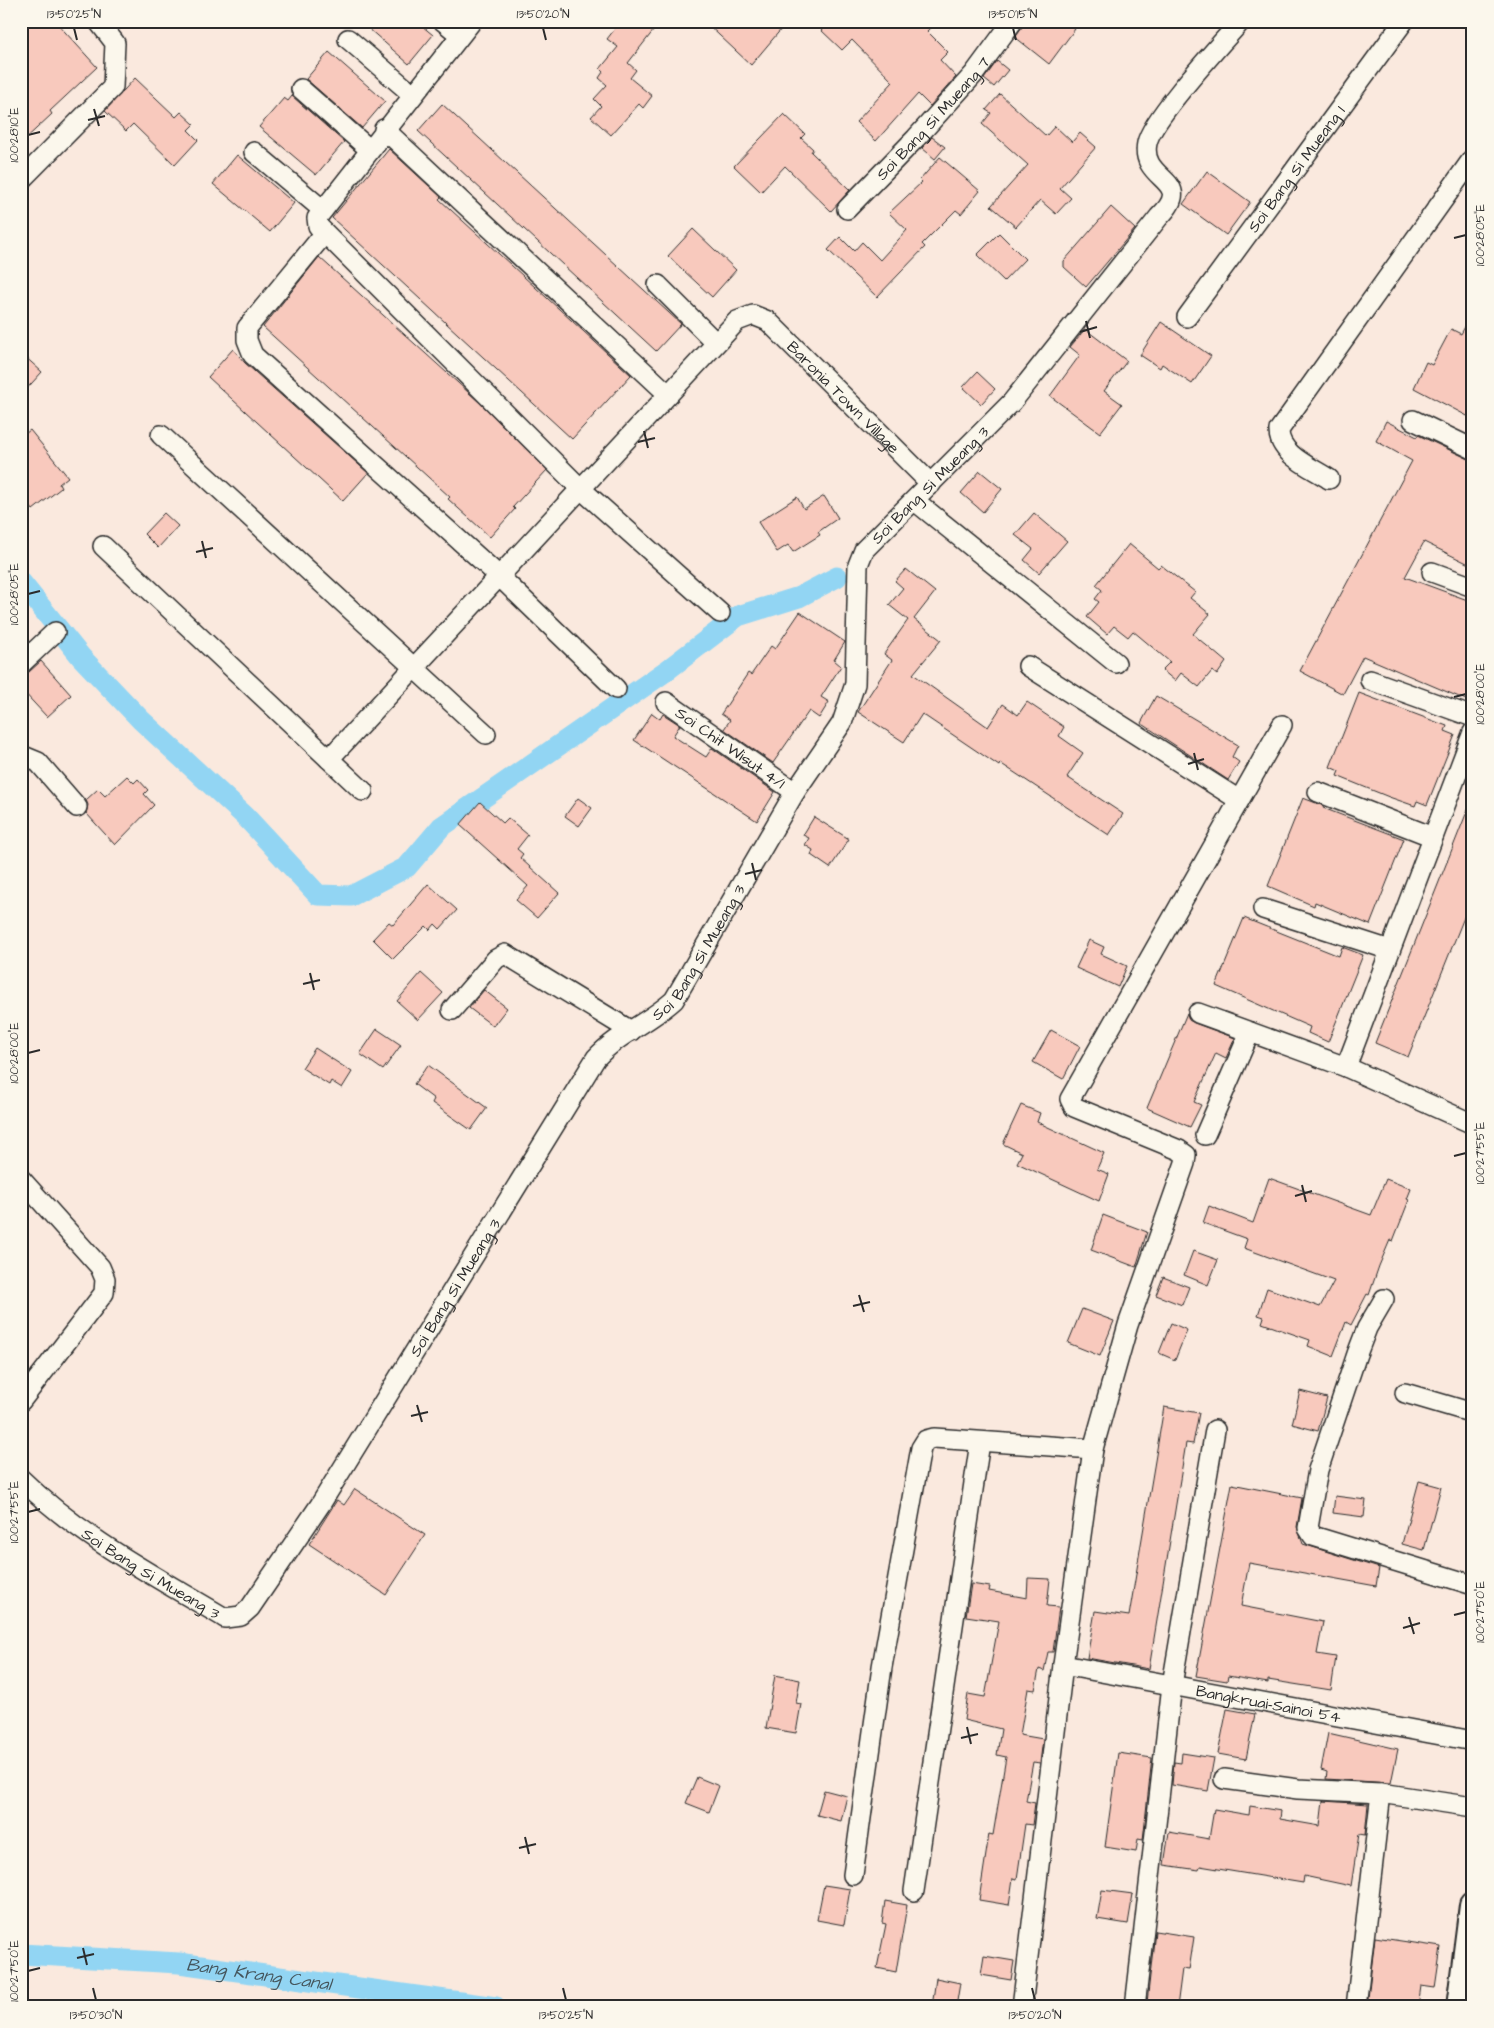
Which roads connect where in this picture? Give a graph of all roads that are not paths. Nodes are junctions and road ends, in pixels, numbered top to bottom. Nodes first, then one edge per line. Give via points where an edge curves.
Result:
1 (98, 21) edge
2 (443, 21) edge
3 (1013, 21) edge
4 (1241, 21) edge
5 (1404, 21) edge
6 (466, 28) edge
7 (348, 39) dead end
8 (301, 89) dead end
9 (412, 94) junction
10 (384, 129) junction
11 (369, 149) junction
12 (254, 152) dead end
13 (1473, 158) edge
14 (21, 180) edge
15 (846, 209) dead end
16 (323, 210) junction
17 (324, 234) junction
18 (658, 285) dead end
19 (1187, 317) dead end
20 (716, 343) junction
21 (668, 394) junction
22 (1413, 420) dead end
23 (161, 435) dead end
24 (1473, 449) edge
25 (1329, 479) dead end
26 (931, 484) junction
27 (581, 489) junction
28 (915, 502) junction
29 (103, 546) dead end
30 (1432, 572) dead end
31 (499, 576) junction
32 (1473, 588) edge
33 (720, 613) dead end
34 (55, 632) dead end
35 (1116, 663) dead end
36 (21, 664) edge
37 (1028, 666) dead end
38 (414, 668) junction
39 (1370, 680) dead end
40 (616, 689) dead end
41 (666, 702) dead end
42 (1473, 717) edge
43 (1282, 725) dead end
44 (1473, 732) edge
45 (486, 734) dead end
46 (21, 755) edge
47 (329, 759) junction
48 (363, 791) dead end
49 (795, 792) junction
50 (1318, 792) dead end
51 (1239, 800) junction
52 (77, 807) dead end
53 (1433, 837) junction
54 (1263, 909) dead end
55 (1390, 950) junction
56 (452, 1010) dead end
57 (1198, 1013) dead end
58 (630, 1031) junction
59 (1250, 1032) junction
60 (1346, 1067) junction
61 (1473, 1124) edge
62 (1205, 1135) dead end
63 (21, 1179) edge
64 (1384, 1299) dead end
65 (1406, 1393) dead end
66 (21, 1400) edge
67 (1473, 1413) edge
68 (1215, 1430) dead end
69 (980, 1442) junction
70 (1092, 1449) junction
71 (21, 1479) edge
72 (1473, 1585) edge
73 (1063, 1665) junction
74 (1172, 1685) junction
75 (1473, 1741) edge
76 (1224, 1780) dead end
77 (1381, 1793) junction
78 (1473, 1807) edge
79 (853, 1875) dead end
80 (914, 1891) dead end
81 (1473, 1905) edge
82 (1022, 2007) edge
83 (1134, 2007) edge
84 (1356, 2007) edge
85 (1460, 2007) edge

1 - 14 street via 115,43 113,87
2 - 6 street
3 - 15 street, Soi Bang Si Mueang 7 via 974,74
4 - 26 street, Soi Bang Si Mueang 3 via 1153,128 1147,142 1146,156 1151,168 1174,194 1172,204 1012,402
5 - 19 street, Soi Bang Si Mueang 1
6 - 9 street
7 - 9 street
8 - 11 street
9 - 10 street
10 - 11 street
10 - 21 street
11 - 16 street
12 - 16 street
13 - 25 street via 1279,430 1278,440 1285,449
16 - 17 street via 317,218
17 - 27 street
17 - 31 street via 247,328 247,340 253,354
18 - 20 street
20 - 21 street
20 - 26 street, Baronia Town Village via 737,320 753,315 768,321
21 - 27 street
22 - 24 street
23 - 38 street
26 - 28 street, Soi Bang Si Mueang 3
27 - 31 street
27 - 33 street
28 - 35 street
28 - 49 street, Soi Bang Si Mueang 3 via 864,550 858,565 855,684 842,723
29 - 47 street
30 - 32 street
31 - 38 street
31 - 40 street
34 - 36 street
37 - 51 street
38 - 45 street
38 - 47 street
39 - 42 street
41 - 49 street, Soi Chit Wisut 4/1
43 - 51 street
44 - 53 street
46 - 52 street via 38,762
47 - 48 street
49 - 58 street, Soi Bang Si Mueang 3 via 674,1000
50 - 53 street
51 - 70 street via 1070,1099 1074,1107 1186,1155 1186,1163 1128,1325
53 - 55 street
54 - 55 street
55 - 60 street
56 - 58 street via 496,959 505,954
57 - 59 street
58 - 71 street, Soi Bang Si Mueang 3 via 607,1046 596,1058 320,1505 242,1616 225,1618 92,1537
59 - 60 street
59 - 62 street
60 - 61 street
63 - 66 street via 100,1267 105,1279 104,1293
64 - 72 street via 1367,1328 1318,1470 1309,1532 1313,1536
65 - 67 street
68 - 74 street
69 - 70 street
69 - 79 street via 934,1438 926,1440 921,1448 882,1667
69 - 80 street
70 - 73 street
73 - 74 street, Bangkruai-Sainoi 54
73 - 82 street
74 - 75 street, Bangkruai-Sainoi 54
74 - 83 street
76 - 77 street via 1298,1789
77 - 78 street
77 - 84 street
81 - 85 main road

